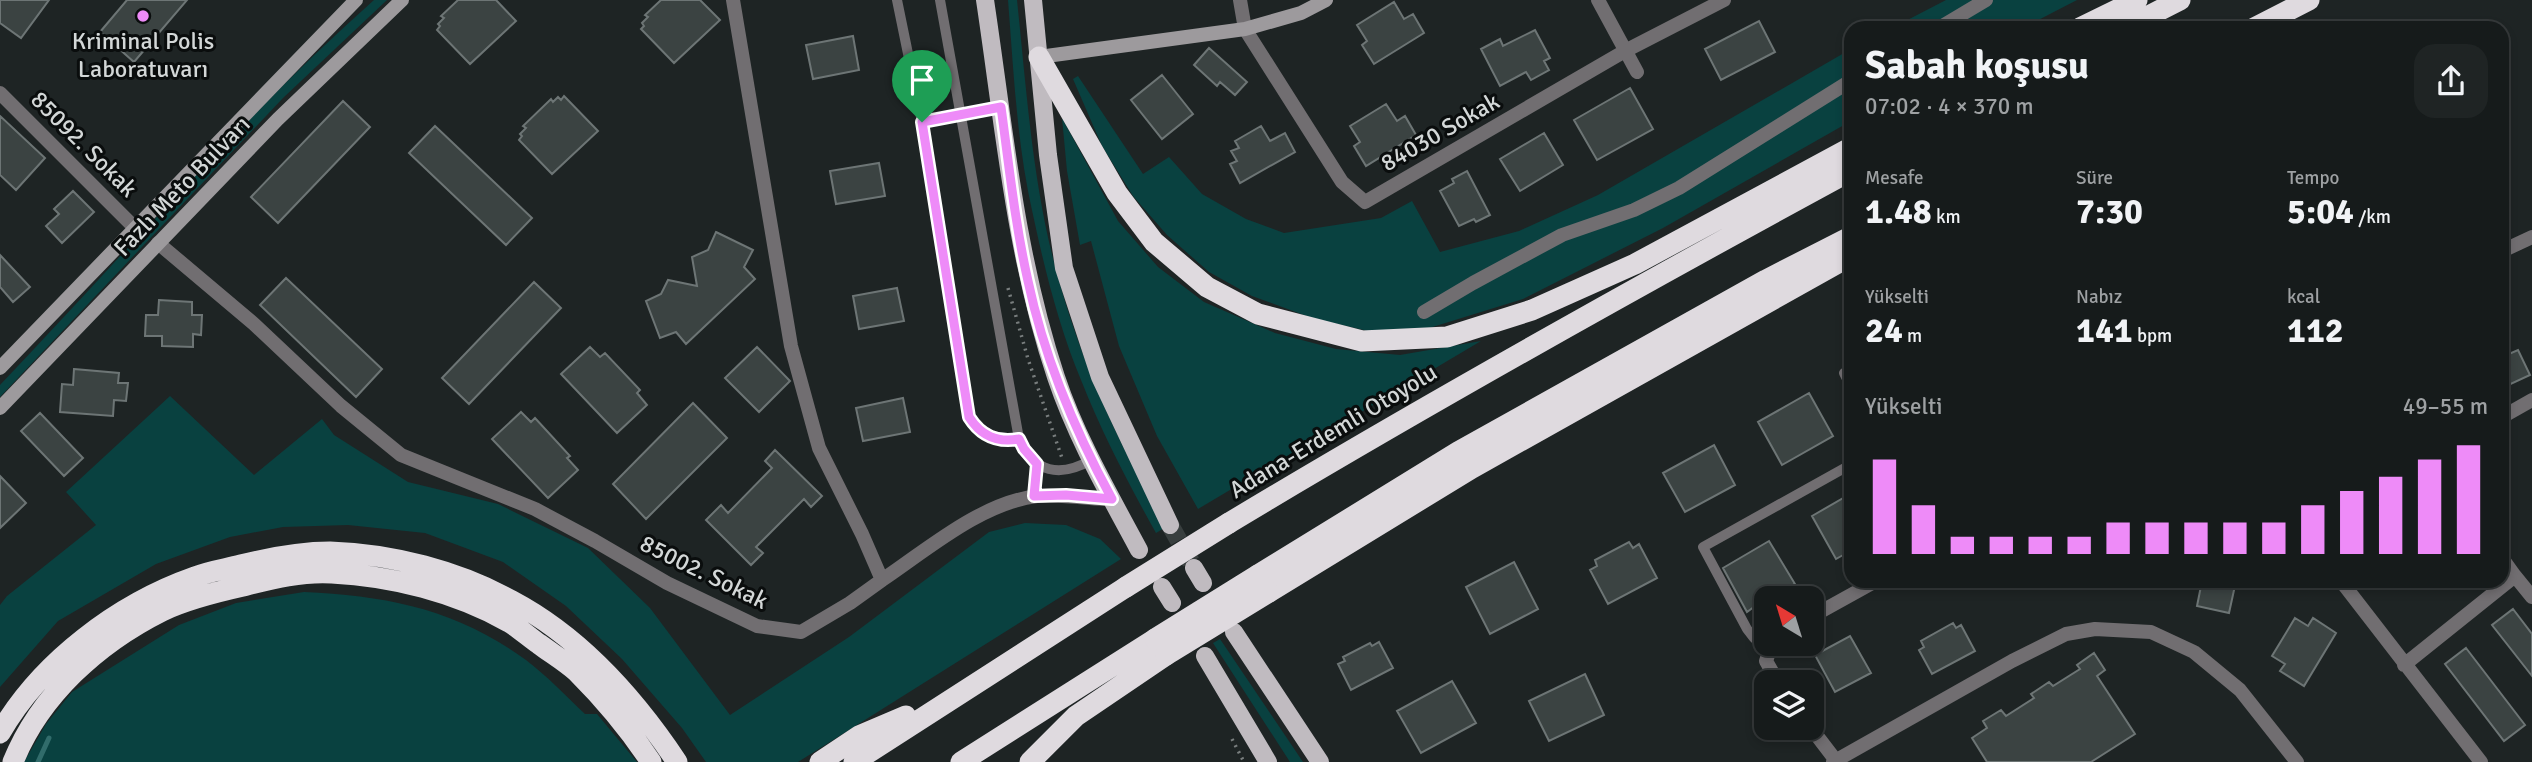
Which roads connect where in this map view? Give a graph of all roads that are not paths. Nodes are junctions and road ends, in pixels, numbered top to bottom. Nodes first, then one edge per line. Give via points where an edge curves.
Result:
1 (356, 0) edge
2 (402, 0) edge
3 (733, 0) edge
4 (897, 0) edge
5 (940, 0) edge
6 (985, 0) edge
7 (1033, 0) edge
8 (1240, 0) edge
9 (1326, 0) edge
10 (1598, 0) edge
11 (1724, 0) edge
12 (1986, 0) edge
13 (2137, 0) edge
14 (2180, 0) edge
15 (2309, 0) edge
16 (1951, 21) edge
17 (2094, 21) edge
18 (2139, 21) edge
19 (2268, 21) edge
20 (1245, 29) junction
21 (1625, 51) junction
22 (1039, 57) junction
23 (1637, 72) dead end
24 (1844, 85) edge
25 (0, 93) edge
26 (1001, 107) junction
27 (962, 115) junction
28 (922, 122) junction
29 (1844, 150) edge
30 (1844, 174) edge
31 (135, 228) junction
32 (2532, 237) edge
33 (1844, 240) edge
34 (158, 243) junction
35 (2509, 248) edge
36 (1844, 259) edge
37 (1424, 312) dead end
38 (0, 368) edge
39 (2532, 400) edge
40 (0, 408) edge
41 (2509, 414) edge
42 (1019, 439) junction
43 (1091, 460) junction
44 (1037, 464) junction
45 (1844, 468) edge
46 (1034, 496) junction
47 (1112, 499) junction
48 (1170, 525) tunnel mouth
49 (1139, 550) dead end
50 (2509, 568) edge
51 (2515, 576) junction
52 (882, 580) junction
53 (2509, 581) edge
54 (1263, 583) junction
55 (1162, 587) dead end
56 (1863, 588) edge
57 (2346, 588) edge
58 (2500, 588) edge
59 (2532, 597) edge
60 (1172, 603) dead end
61 (1824, 610) edge
62 (1234, 632) dead end
63 (1754, 638) edge
64 (1160, 647) junction
65 (1205, 656) dead end
66 (2403, 665) junction
67 (954, 697) junction
68 (0, 733) edge
69 (1820, 740) edge
70 (2289, 760) edge
71 (1835, 761) edge
72 (13, 762) edge
73 (651, 762) edge
74 (677, 762) edge
75 (820, 762) edge
76 (854, 762) edge
77 (961, 762) edge
78 (1030, 762) edge
79 (1268, 762) edge
80 (1320, 762) edge
81 (2481, 762) edge

1 - 31 main road, Fazlı Meto Bulvarı
2 - 34 main road, Fazlı Meto Bulvarı
3 - 52 street via 791,346 819,448
4 - 28 lane
5 - 27 lane
6 - 26 main road
7 - 22 main road
8 - 20 street
9 - 20 main road via 1301,13
10 - 21 street
11 - 21 street, 84030 Sokak
12 - 16 street
13 - 17 highway
14 - 18 highway
15 - 19 highway
20 - 21 street, 84030 Sokak via 1342,182 1364,202
20 - 22 main road
21 - 23 street
22 - 29 highway via 1117,193 1154,242 1207,287 1258,314 1362,341 1447,337 1532,310 1635,264
22 - 48 main road via 1064,268 1100,377
24 - 37 street via 1679,188 1634,210 1562,235
25 - 31 street, 85092. Sokak
26 - 27 lane
26 - 43 main road via 1028,282 1056,378
27 - 28 lane
27 - 42 lane
28 - 42 lane via 969,417 991,438
30 - 67 highway, Adana-Erdemli Otoyolu, bridge via 1410,415
31 - 38 main road, Fazlı Meto Bulvarı
32 - 35 street
33 - 54 highway via 1458,452
34 - 40 main road, Fazlı Meto Bulvarı
34 - 52 street, 85002. Sokak via 401,455 535,509 667,583 757,626 800,632
36 - 54 highway
39 - 41 street
42 - 44 lane
43 - 44 lane via 1067,471
43 - 47 main road
44 - 46 lane
45 - 63 lane via 1703,547
46 - 47 street, 85002. Sokak
46 - 52 street, 85002. Sokak via 986,512
47 - 49 main road
50 - 51 street
51 - 53 street
51 - 59 street
54 - 64 highway, bridge
55 - 60 main road
56 - 61 street
57 - 66 street
58 - 66 street
62 - 80 main road
64 - 77 highway
64 - 78 highway via 1076,716
65 - 79 main road
66 - 81 street
67 - 75 highway via 859,736
67 - 76 highway, Adana-Erdemli Otoyolu
68 - 74 highway via 9,716 54,665 99,626 153,594 197,576 267,559 328,552 442,571 512,601 574,642 614,682
69 - 71 street
70 - 71 street via 2240,690 2194,652 2151,632 2095,629 2066,634 2011,661
72 - 73 highway via 23,738 56,691 116,639 163,611 207,594 265,580 329,573 405,583 510,622 576,671

